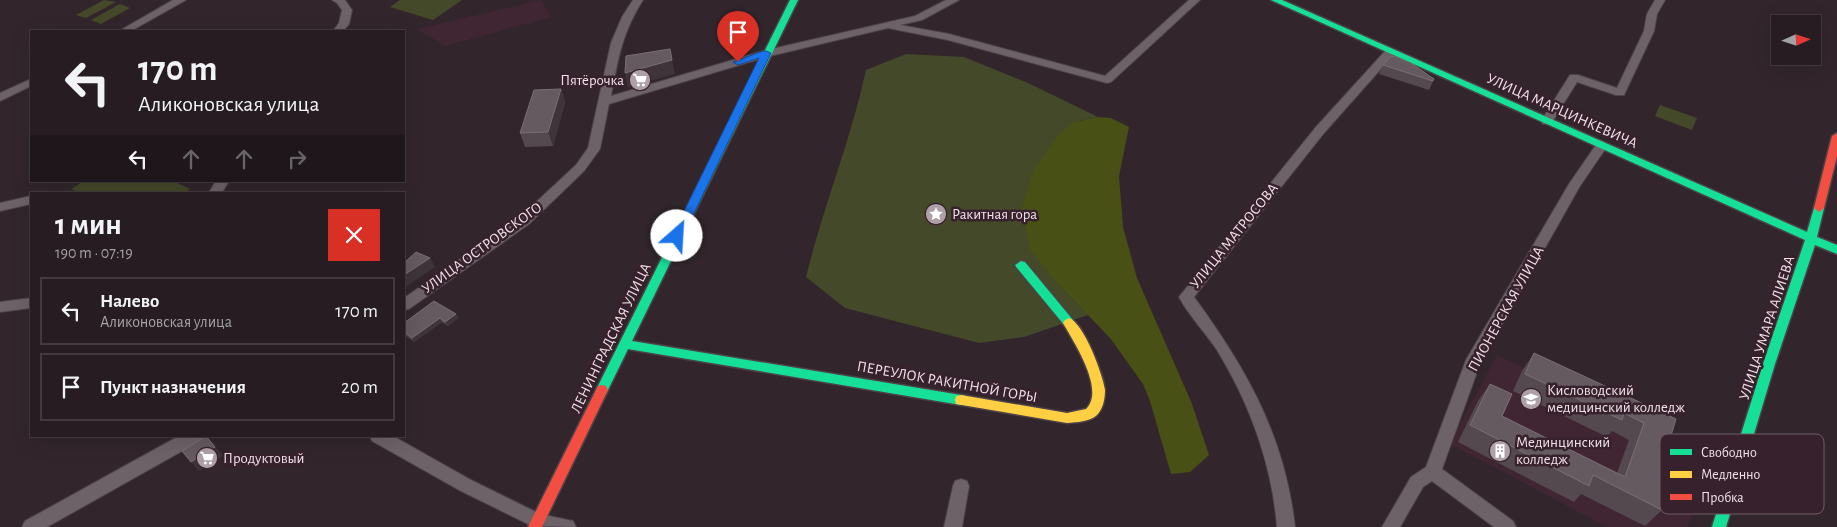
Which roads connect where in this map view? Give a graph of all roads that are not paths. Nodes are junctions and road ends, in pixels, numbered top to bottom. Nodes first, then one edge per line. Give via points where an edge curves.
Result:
1 (181, 0) edge
2 (337, 0) edge
3 (638, 0) edge
4 (794, 0) edge
5 (954, 0) edge
6 (1195, 0) edge
7 (1276, 0) edge
8 (1660, 0) edge
9 (887, 26) junction
10 (126, 30) edge
11 (339, 30) edge
12 (1391, 51) junction
13 (766, 53) junction
14 (1107, 80) joint
15 (30, 83) edge
16 (0, 98) edge
17 (604, 102) junction
18 (1548, 121) junction
19 (1837, 136) edge
20 (1602, 145) junction
21 (30, 200) edge
22 (0, 207) edge
23 (1812, 239) junction
24 (1837, 250) edge
25 (1021, 265) dead end
26 (30, 302) edge
27 (405, 304) edge
28 (0, 307) edge
29 (624, 344) junction
30 (1748, 434) edge
31 (192, 437) edge
32 (380, 437) edge
33 (1433, 472) junction
34 (961, 486) dead end
35 (1723, 514) edge
36 (537, 524) edge
37 (31, 527) edge
38 (567, 527) edge
39 (953, 527) edge
40 (1286, 527) edge
41 (1391, 527) edge
42 (1507, 527) edge
43 (1719, 527) edge

1 - 10 street
2 - 11 street via 347,10 344,24
3 - 17 street, УЛИЦА ОСТРОВСКОГО via 616,42
4 - 13 street, ЛЕНИНГРАДСКАЯ УЛИЦА
5 - 9 street via 918,18
6 - 14 street
7 - 12 street, УЛИЦА МАРЦИНКЕВИЧА
8 - 18 street via 1620,94 1574,77
9 - 13 street
9 - 14 street via 949,37
12 - 18 street, УЛИЦА МАРЦИНКЕВИЧА
12 - 40 street, УЛИЦА МАТРОСОВА via 1320,130 1186,297 1231,361 1271,448 1285,499
13 - 17 street
13 - 29 street, ЛЕНИНГРАДСКАЯ УЛИЦА
15 - 16 street
17 - 27 street, УЛИЦА ОСТРОВСКОГО via 594,149 563,187 524,221
18 - 20 street, УЛИЦА МАРЦИНКЕВИЧА
19 - 23 street, УЛИЦА УМАРА АЛИЕВА
20 - 23 street, УЛИЦА МАРЦИНКЕВИЧА
20 - 33 street, ПИОНЕРСКАЯ УЛИЦА via 1575,184 1474,360
21 - 22 street
23 - 24 street, УЛИЦА МАРЦИНКЕВИЧА
23 - 30 street, УЛИЦА УМАРА АЛИЕВА
25 - 29 street, ПЕРЕУЛОК РАКИТНОЙ ГОРЫ via 1070,322 1094,369 1099,398 1095,408 1084,416 1067,418
26 - 28 street
29 - 36 street, ЛЕНИНГРАДСКАЯ УЛИЦА
31 - 37 street
32 - 36 street
33 - 41 street via 1417,482
33 - 42 street
34 - 39 street
35 - 43 street, УЛИЦА УМАРА АЛИЕВА
36 - 38 street

